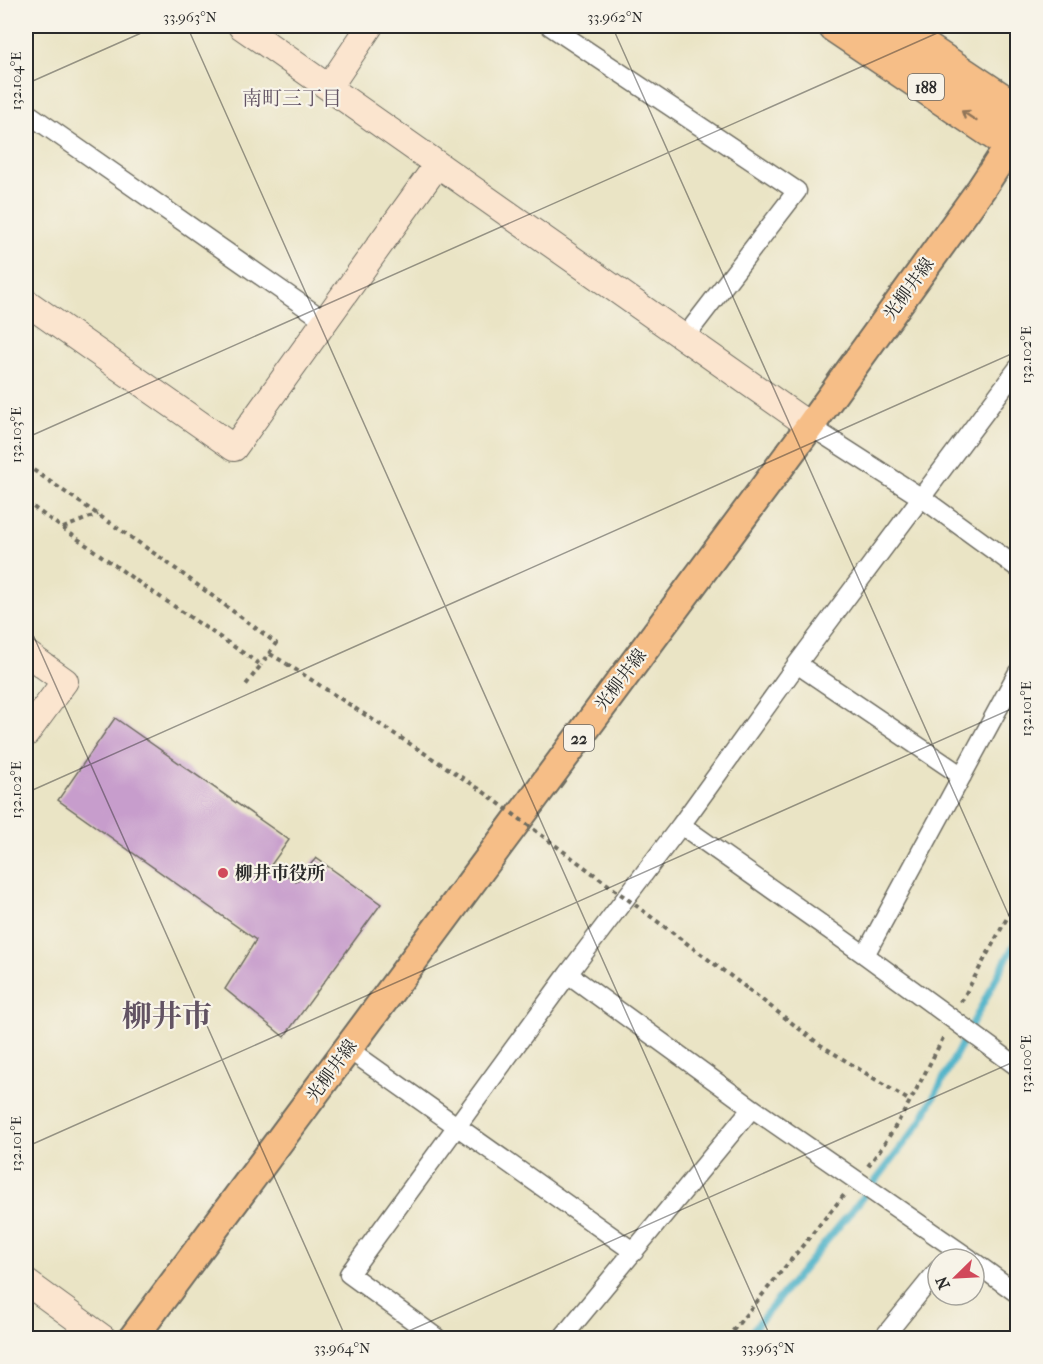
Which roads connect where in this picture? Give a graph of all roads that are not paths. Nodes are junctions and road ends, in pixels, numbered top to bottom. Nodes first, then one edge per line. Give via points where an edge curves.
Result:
1 (241, 26) edge
2 (370, 26) edge
3 (550, 26) edge
4 (835, 26) edge
5 (891, 26) edge
6 (329, 87) junction
7 (26, 111) edge
8 (1017, 111) edge
9 (1015, 142) edge
10 (437, 165) junction
11 (26, 302) edge
12 (324, 320) junction
13 (684, 338) junction
14 (1017, 368) edge
15 (810, 426) junction
16 (922, 498) junction
17 (1017, 568) edge
18 (26, 653) edge
19 (797, 664) junction
20 (1017, 672) edge
21 (26, 734) edge
22 (962, 776) junction
23 (681, 825) junction
24 (865, 956) junction
25 (568, 974) junction
26 (348, 1049) junction
27 (1017, 1067) edge
28 (752, 1108) junction
29 (456, 1127) junction
30 (943, 1247) edge
31 (634, 1252) junction
32 (986, 1271) edge
33 (26, 1282) edge
34 (926, 1285) edge
35 (1017, 1294) edge
36 (103, 1338) edge
37 (133, 1338) edge
38 (437, 1338) edge
39 (562, 1338) edge
40 (883, 1338) edge

1 - 6 street
2 - 6 street
3 - 13 street via 797,191
9 -> 4 highway, 188
5 - 8 highway, 188
6 - 10 street
7 - 12 street
9 - 15 main road, 光柳井線 / 22
10 - 12 street
10 - 13 street
11 - 12 street via 234,448
13 - 15 street
14 - 16 street
15 - 16 street
15 - 26 main road, 光柳井線 / 22
16 - 17 street
16 - 19 street
18 - 21 street via 65,681
19 - 22 street
19 - 23 street
20 - 22 street
22 - 24 street
23 - 24 street
23 - 25 street
24 - 27 street
25 - 28 street
25 - 29 street
26 - 29 street
26 - 37 main road, 光柳井線 / 22
28 - 30 street via 857,1180
28 - 31 street
29 - 31 street
29 - 38 street via 349,1274
31 - 39 street
32 - 35 street
33 - 36 street
34 - 40 street

